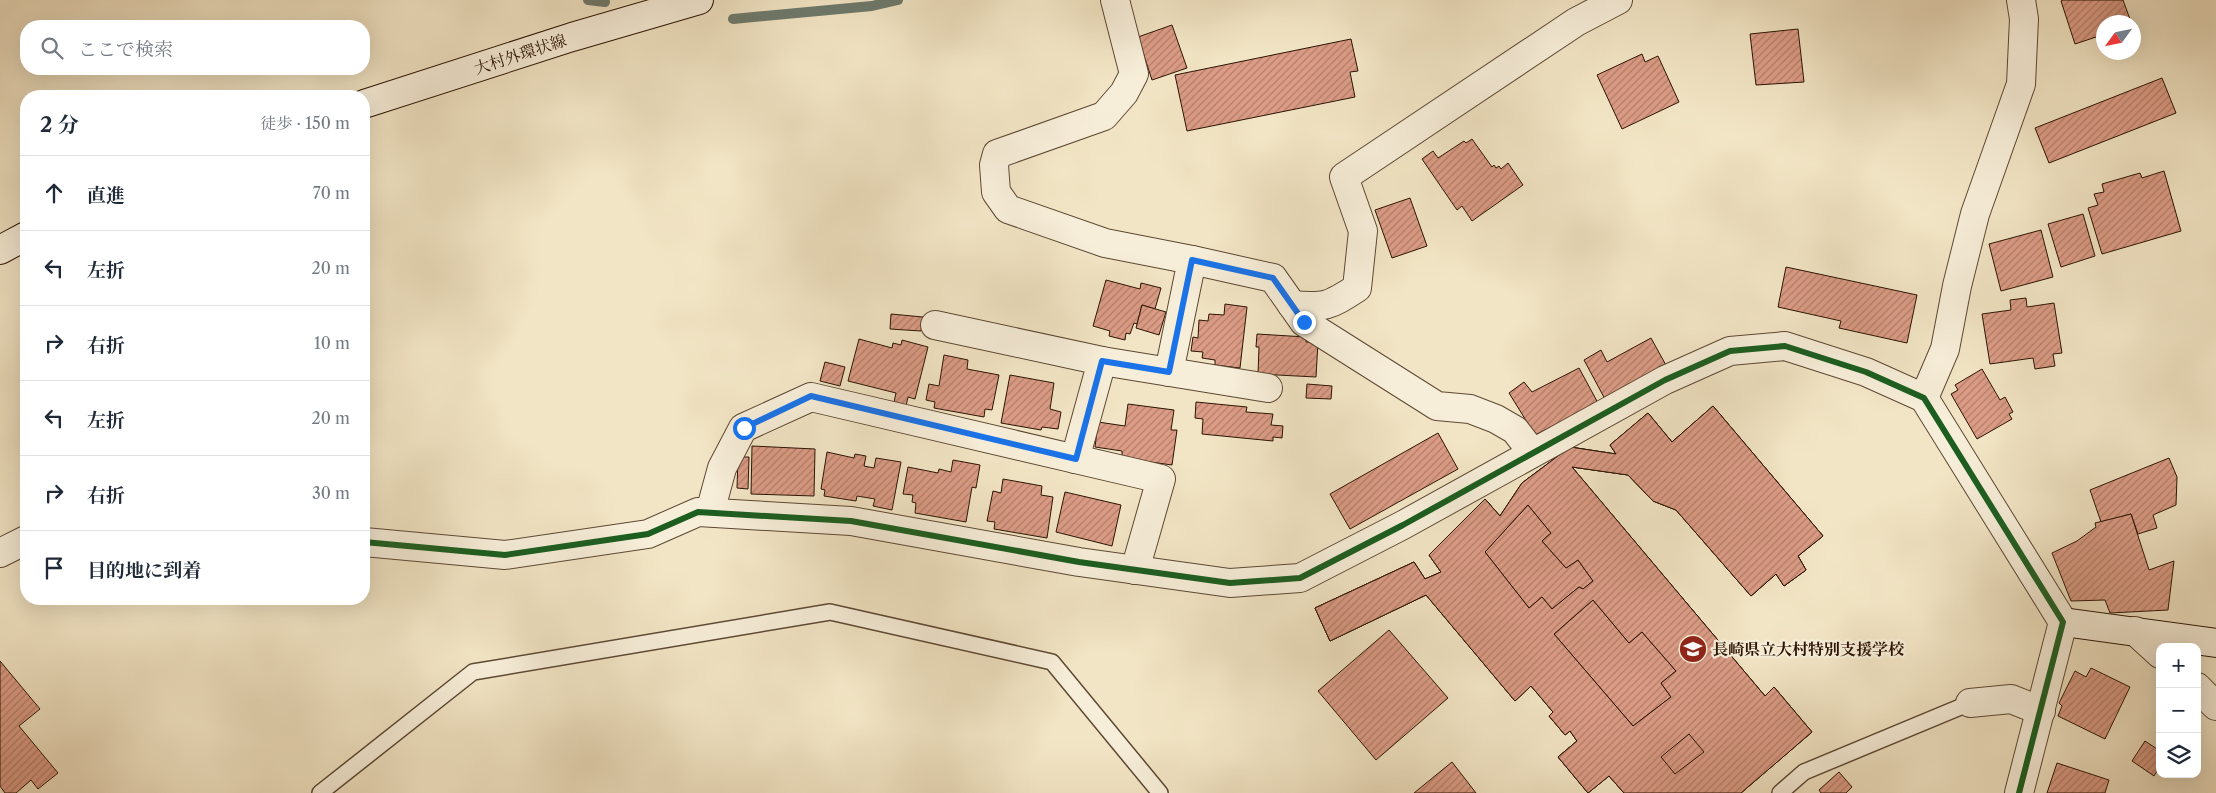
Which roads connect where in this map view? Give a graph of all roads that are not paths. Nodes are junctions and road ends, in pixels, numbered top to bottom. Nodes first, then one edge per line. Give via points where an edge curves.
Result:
1 (1115, 0) edge
2 (1618, 0) edge
3 (2021, 0) edge
4 (677, 3) edge
5 (370, 102) edge
6 (20, 239) edge
7 (0, 250) edge
8 (1192, 260) junction
9 (1292, 305) junction
10 (935, 326) dead end
11 (1102, 361) junction
12 (1169, 372) junction
13 (1268, 388) dead end
14 (1924, 398) junction
15 (1532, 452) junction
16 (1076, 459) junction
17 (710, 512) junction
18 (20, 543) edge
19 (370, 543) edge
20 (0, 553) edge
21 (1135, 570) junction
22 (2063, 622) junction
23 (2134, 631) junction
24 (2216, 643) edge
25 (2156, 650) edge
26 (2198, 688) edge
27 (1970, 703) joint
28 (2216, 706) edge
29 (2041, 711) junction
30 (320, 793) edge
31 (1160, 793) edge
32 (1780, 793) edge
33 (2019, 793) edge

1 - 8 street via 1134,74 1124,93 1104,116 997,154 994,165 996,192 1008,209 1060,228 1106,243
2 - 9 street via 1576,22 1344,177 1363,231 1357,288 1320,308
3 - 14 street via 2024,19 2021,84 1975,214 1946,349
4 - 5 street, 大村外環状線
6 - 7 street
8 - 9 street via 1273,278
8 - 12 street
9 - 15 street via 1304,322 1437,406 1470,409 1496,419 1515,430
10 - 11 street
11 - 12 street
11 - 16 street
12 - 13 street
14 - 15 street via 1866,372 1785,346 1730,351 1665,380
14 - 22 street
15 - 21 street via 1403,525 1300,578 1230,583
16 - 17 street via 811,396 744,428 722,468
16 - 21 street via 1160,480
17 - 19 street via 698,512 648,534 505,555
17 - 21 street via 851,521
18 - 20 street
22 - 23 street
22 - 29 street
23 - 24 street
23 - 25 street
26 - 28 street
27 - 29 street via 2012,699
27 - 32 lane via 1804,772
29 - 33 street
30 - 31 lane via 473,672 830,612 1052,662

